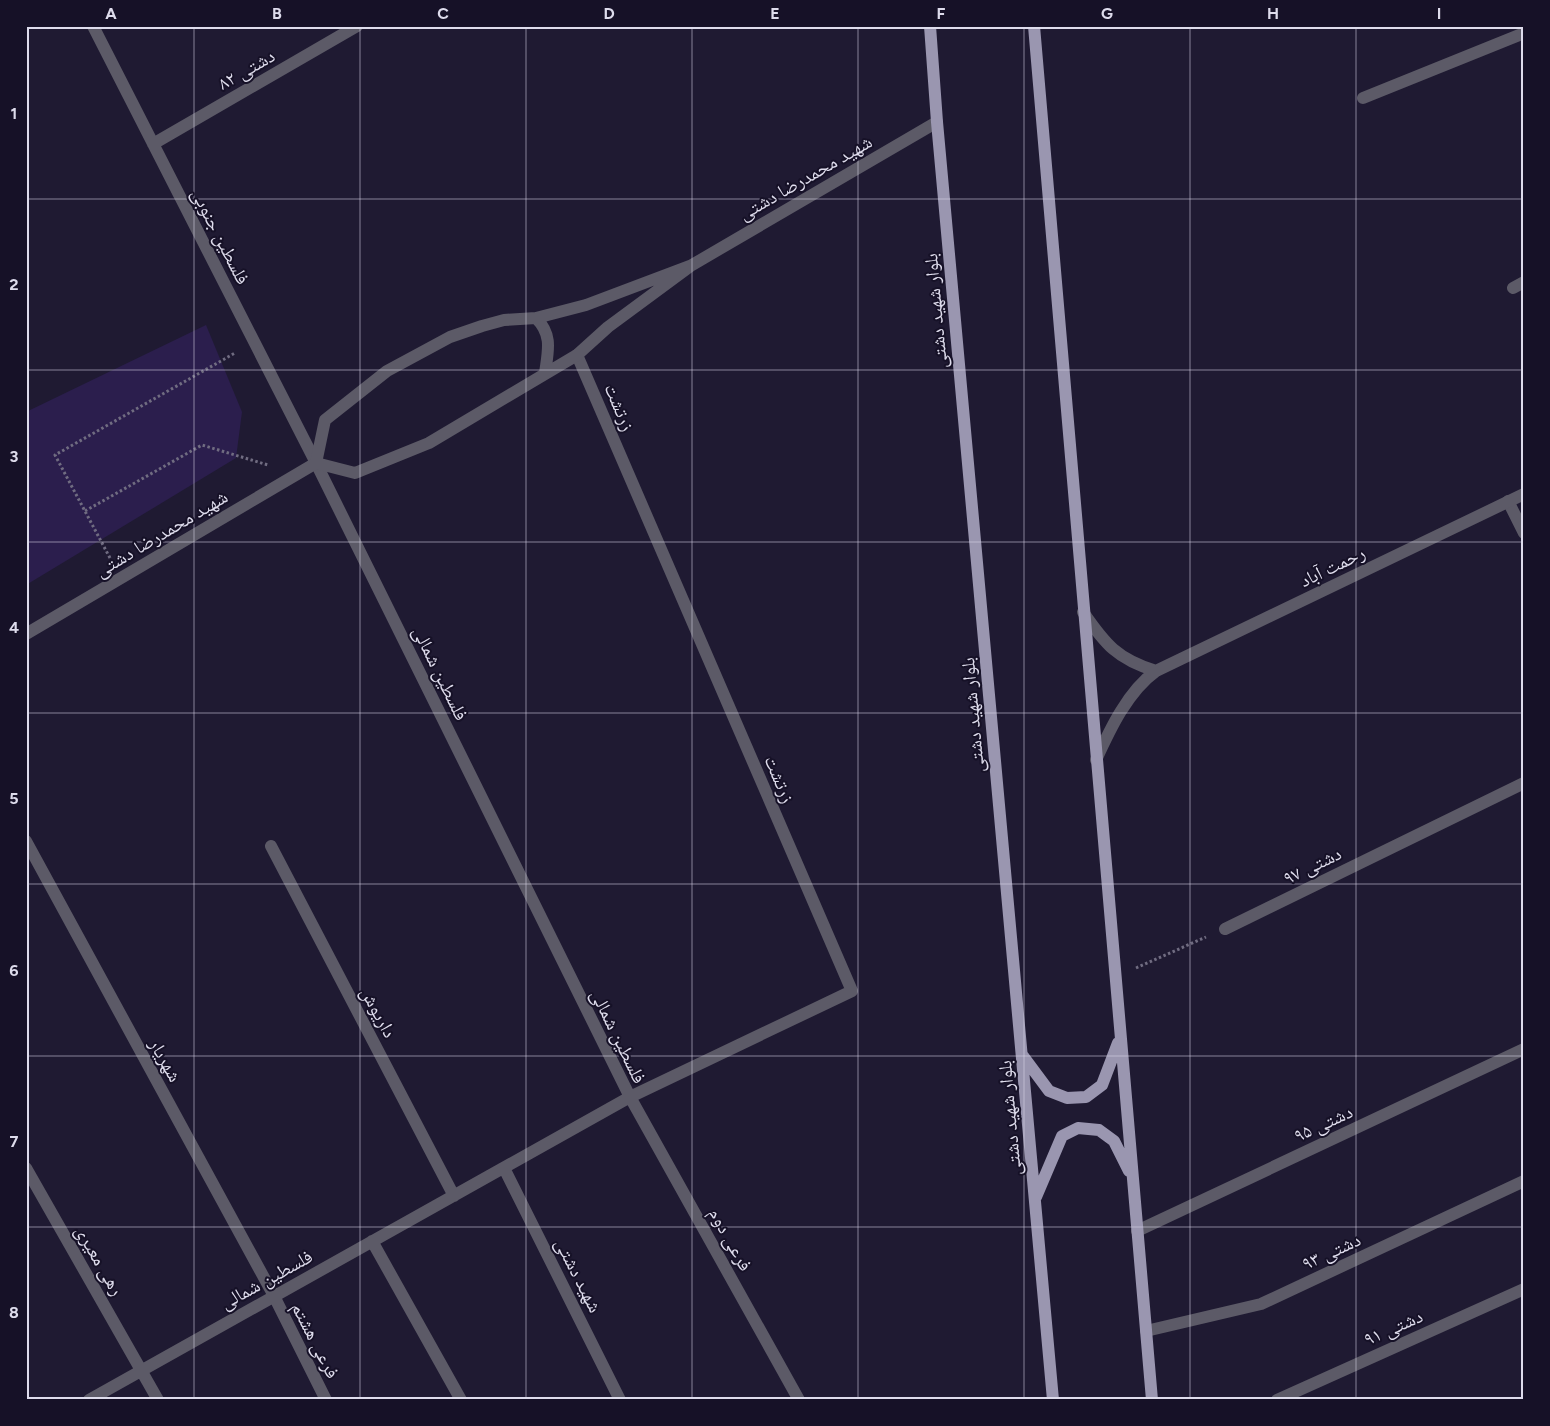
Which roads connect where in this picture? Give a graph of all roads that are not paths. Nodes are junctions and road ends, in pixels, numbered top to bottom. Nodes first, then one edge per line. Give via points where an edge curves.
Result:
1 (93, 26) edge
2 (357, 26) edge
3 (930, 26) edge
4 (1034, 26) edge
5 (1524, 33) edge
6 (1363, 98) dead end
7 (937, 122) junction
8 (153, 144) junction
9 (692, 265) junction
10 (536, 318) junction
11 (577, 355) junction
12 (545, 373) junction
13 (316, 463) junction
14 (1524, 494) edge
15 (1508, 501) junction
16 (1524, 533) edge
17 (1083, 612) junction
18 (26, 634) edge
19 (1156, 671) junction
20 (1096, 760) junction
21 (1524, 783) edge
22 (26, 841) edge
23 (271, 846) dead end
24 (1225, 928) road end
25 (1120, 1036) junction
26 (1524, 1049) edge
27 (1022, 1054) junction
28 (630, 1098) junction
29 (26, 1168) edge
30 (504, 1168) junction
31 (1524, 1181) edge
32 (1134, 1185) junction
33 (454, 1196) junction
34 (1035, 1200) junction
35 (1137, 1231) junction
36 (372, 1241) junction
37 (1524, 1289) edge
38 (274, 1296) junction
39 (1146, 1332) junction
40 (141, 1370) junction
41 (88, 1400) edge
42 (158, 1400) edge
43 (326, 1400) edge
44 (461, 1400) edge
45 (620, 1400) edge
46 (799, 1400) edge
47 (1053, 1400) edge
48 (1152, 1400) edge
49 (1277, 1400) edge

1 - 8 street, فلسطین جنوبی
2 - 8 street, دشتی ۸۲
3 - 7 main road, بلوار شهید دشتی
4 - 17 main road
5 - 6 street
7 - 9 street, شهید محمدرضا دشتی
7 - 27 main road, بلوار شهید دشتی
8 - 13 street, فلسطین جنوبی
9 - 10 street, شهید محمدرضا دشتی via 586,305
9 - 11 street, شهید محمدرضا دشتی via 608,327
10 - 12 street via 545,327 548,347
10 - 13 street, شهید محمدرضا دشتی via 504,320 450,337 387,371 325,420
11 - 12 street, شهید محمدرضا دشتی
11 - 28 street, زرتشت via 852,991
12 - 13 street, شهید محمدرضا دشتی via 489,409 397,457 355,473
13 - 18 street, شهید محمدرضا دشتی
13 - 28 street, فلسطین شمالی
14 - 15 street, رحمت آباد
15 - 16 street
15 - 19 street, رحمت آباد
17 - 19 street via 1102,641 1133,662
17 - 20 main road
19 - 20 street, رحمت آباد via 1148,676 1125,707
20 - 25 main road
21 - 24 street, دشتی ۹۷
22 - 38 street, شهریار
23 - 33 street, داریوش
25 - 27 main road via 1102,1085 1086,1097 1067,1098 1049,1091
25 - 32 main road
26 - 35 street, دشتی ۹۵
27 - 34 main road, بلوار شهید دشتی
28 - 30 street, فلسطین شمالی
28 - 46 street, فرعی دوم
29 - 40 street, رهی معیری
30 - 33 street, فلسطین شمالی
30 - 45 street, شهید دشتی
31 - 39 street, دشتی ۹۳ via 1261,1304
32 - 34 main road via 1125,1159 1114,1141 1099,1130 1078,1128 1062,1136
32 - 35 main road
33 - 36 street, فلسطین شمالی
34 - 47 main road, بلوار شهید دشتی
35 - 39 main road
36 - 38 street, فلسطین شمالی
36 - 44 street
37 - 49 street, دشتی ۹۱
38 - 40 street, فلسطین شمالی
38 - 43 street, فرعی هشتم
39 - 48 main road
40 - 41 street, فلسطین شمالی
40 - 42 street, رهی معیری

